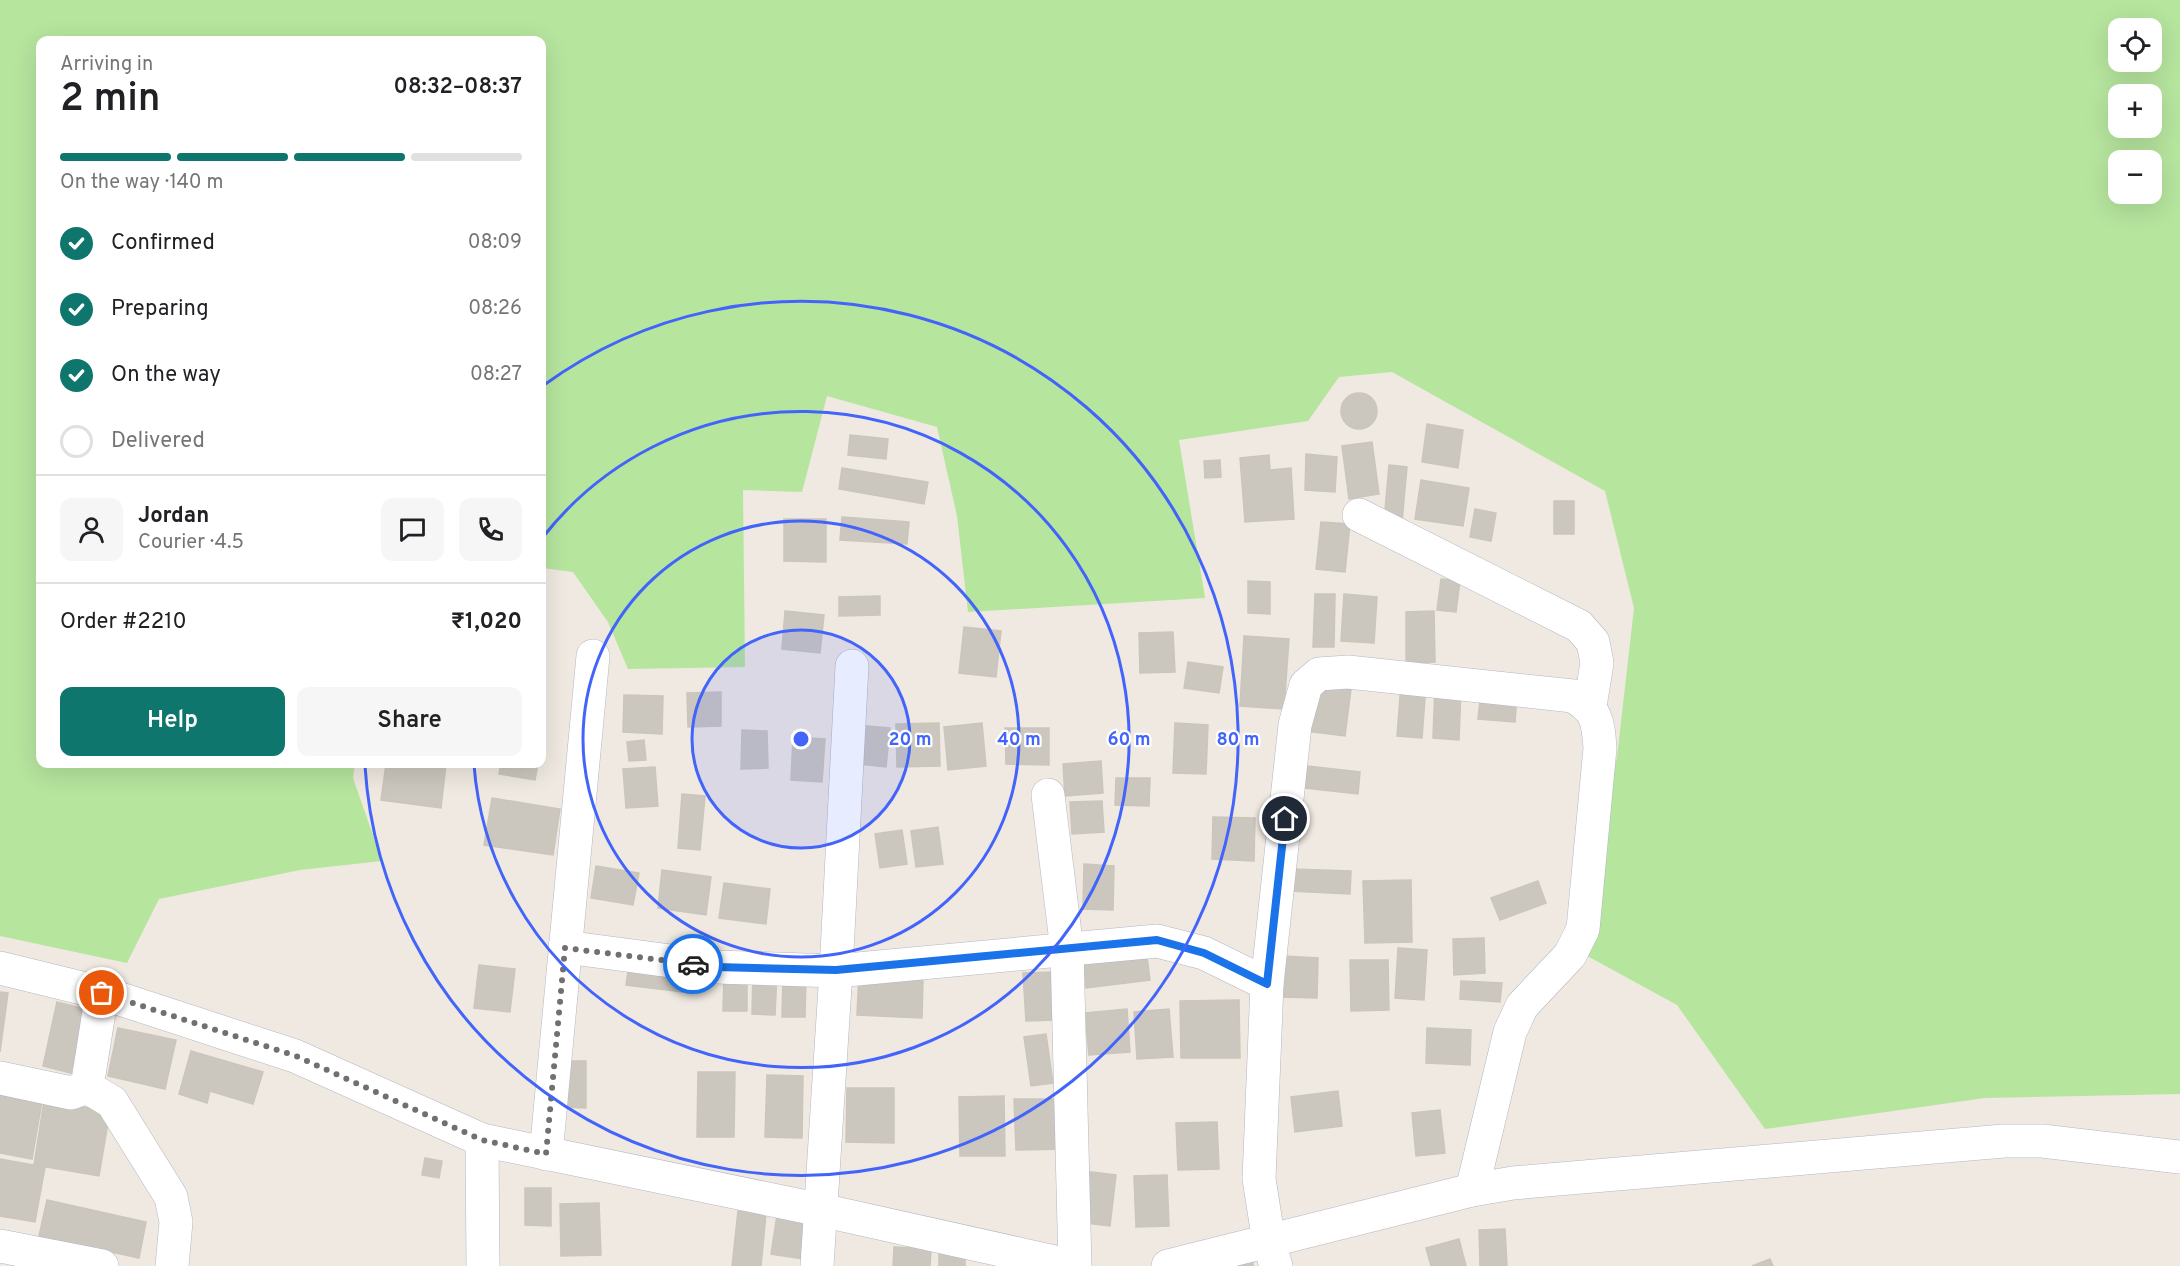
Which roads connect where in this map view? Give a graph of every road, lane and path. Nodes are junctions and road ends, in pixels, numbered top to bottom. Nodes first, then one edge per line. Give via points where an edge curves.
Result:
1 (1359, 515) dead end
2 (593, 656) dead end
3 (852, 666) dead end
4 (1590, 706) junction
5 (1048, 795) dead end
6 (565, 948) junction
7 (1067, 950) junction
8 (0, 968) edge
9 (836, 970) junction
10 (1267, 984) junction
11 (102, 993) junction
12 (0, 1078) edge
13 (87, 1087) junction
14 (482, 1140) junction
15 (546, 1154) junction
16 (2180, 1157) edge
17 (1472, 1190) junction
18 (821, 1210) junction
19 (0, 1246) edge
20 (1273, 1254) edge
21 (102, 1266) edge
22 (172, 1266) edge
23 (483, 1266) edge
24 (817, 1266) edge
25 (1074, 1266) edge
26 (1168, 1266) edge

1 - 4 street via 1579,626 1593,642 1597,663
2 - 6 street
3 - 9 street
4 - 10 street via 1573,696 1557,693 1348,672 1319,674 1306,685 1295,725
4 - 17 street via 1599,729 1600,748 1583,929 1570,955 1522,1006 1510,1032
5 - 7 street
6 - 9 street via 716,967
6 - 15 street
7 - 9 street
7 - 10 street via 1157,940 1204,953
7 - 25 street
8 - 11 street
9 - 18 street
10 - 20 street via 1259,1179
11 - 13 street
11 - 14 street via 296,1056
12 - 13 street via 72,1093
13 - 22 street via 112,1102 171,1197 176,1222
14 - 15 street
14 - 23 street
15 - 18 street
16 - 17 street via 2042,1141 2004,1141 1524,1182
17 - 20 street
18 - 24 street
18 - 25 street
19 - 21 street
20 - 26 street

